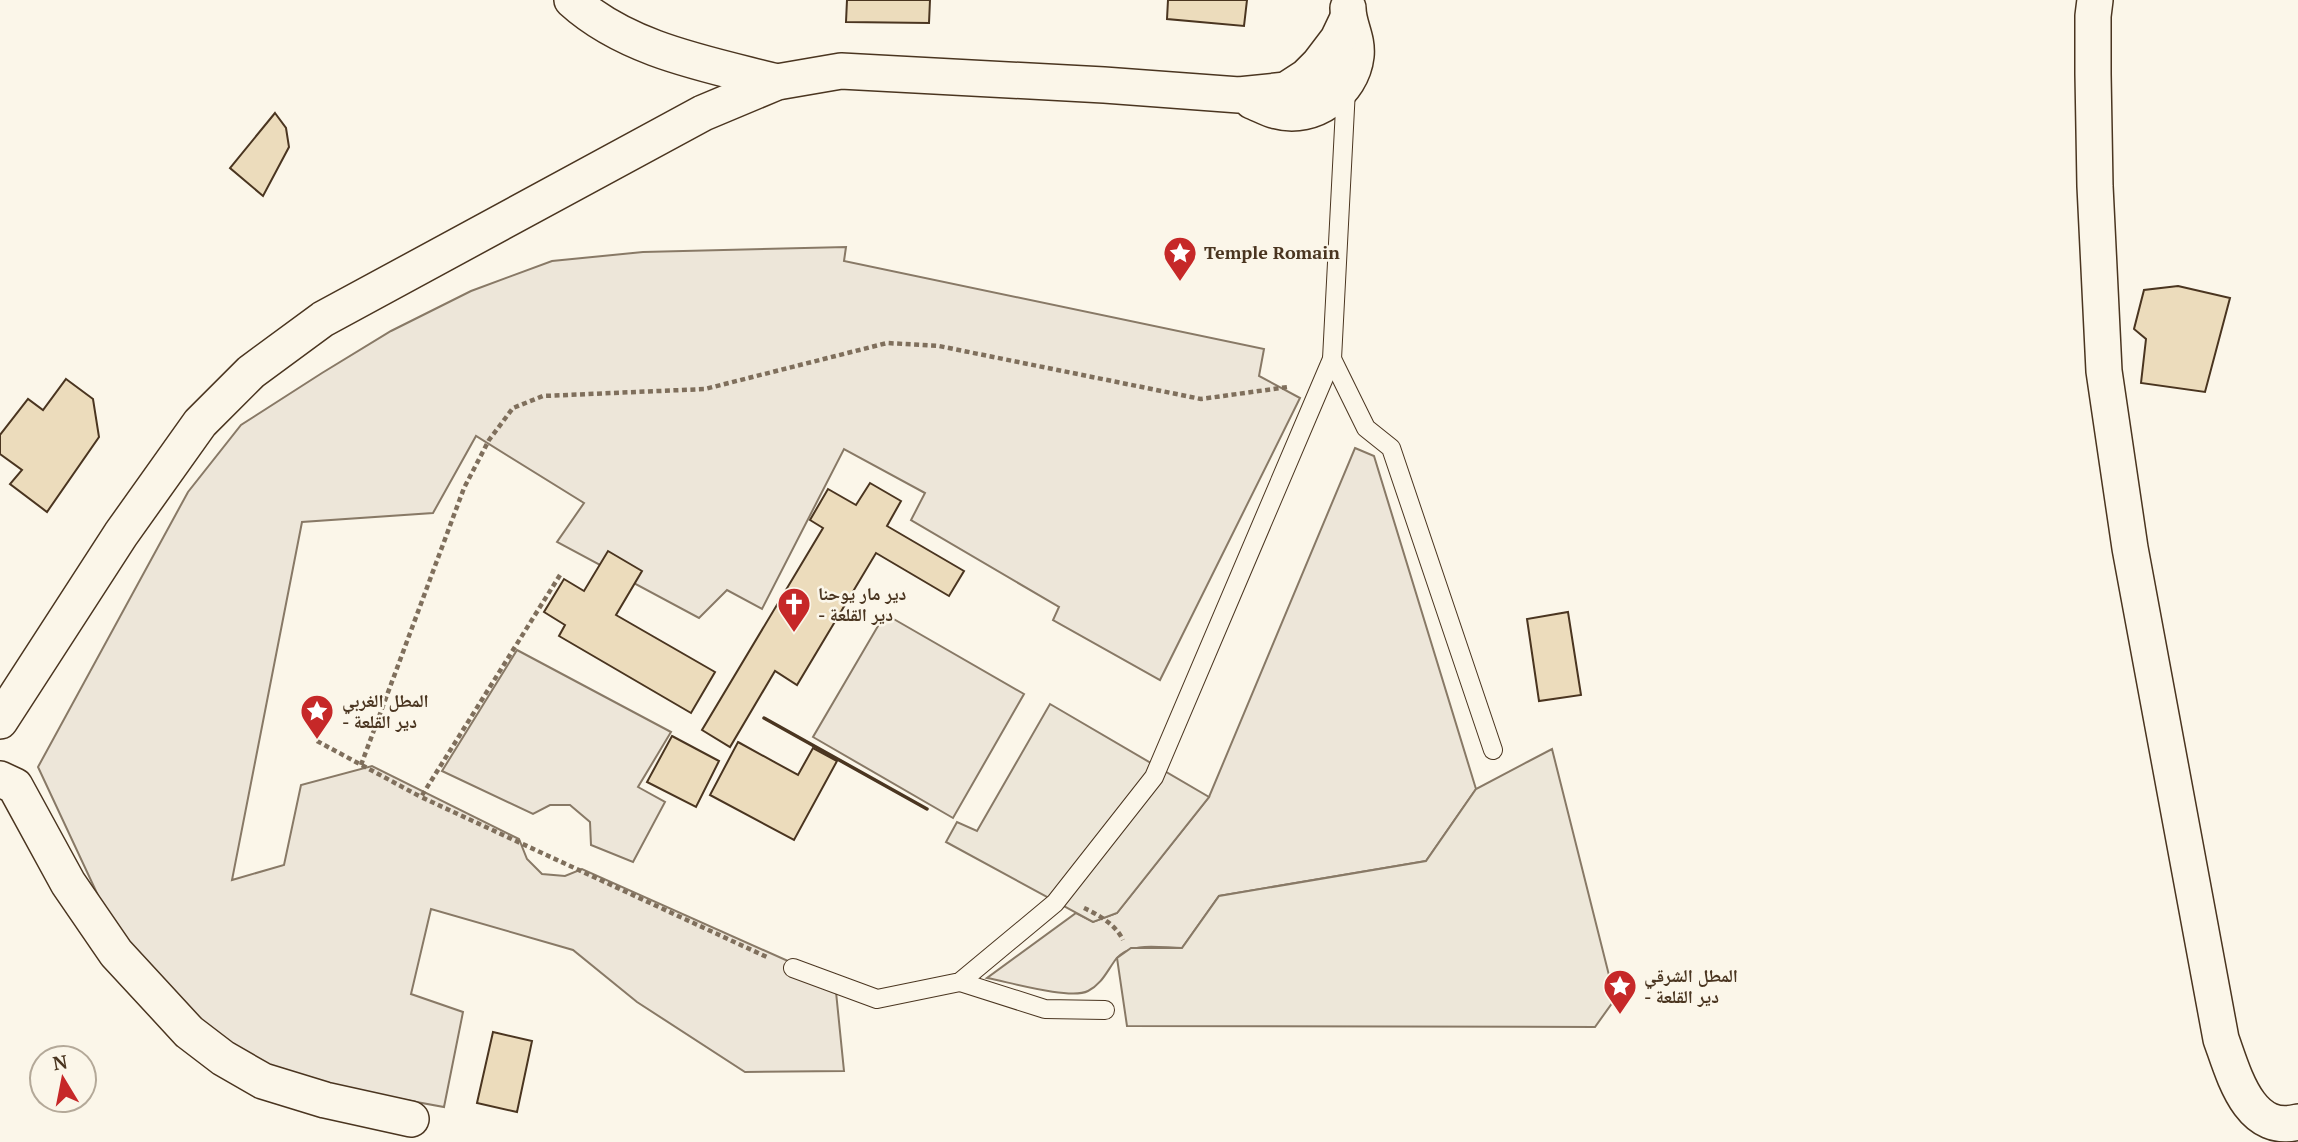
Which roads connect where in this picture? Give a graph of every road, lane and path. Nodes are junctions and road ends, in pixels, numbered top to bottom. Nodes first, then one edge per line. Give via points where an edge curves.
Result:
1 (572, 0) edge
2 (2095, 0) edge
3 (1348, 9) edge
4 (1317, 79) junction
5 (777, 82) junction
6 (1346, 85) junction
7 (1343, 131) junction
8 (1332, 359) junction
9 (1322, 383) junction
10 (560, 575) dead end
11 (0, 721) edge
12 (317, 741) dead end
13 (1493, 750) dead end
14 (362, 765) junction
15 (0, 779) edge
16 (421, 797) junction
17 (1100, 916) dead end
18 (1123, 940) dead end
19 (785, 964) joint
20 (960, 982) junction
21 (1105, 1010) dead end
22 (411, 1119) dead end
23 (2298, 1122) edge

1 - 5 street via 598,21 662,50
2 - 23 street via 2095,174 2104,371 2169,765 2221,1039 2235,1079 2253,1111 2264,1119 2278,1124
3 - 4 street
3 - 6 street via 1357,41
4 - 5 street via 1296,112 1278,112 1239,95 1104,85 841,71
4 - 6 street via 1332,100
4 - 7 lane
5 - 11 street via 703,113 323,319 251,372 200,423 121,534
6 - 7 lane
7 - 8 lane
8 - 9 lane
8 - 13 lane via 1366,428 1391,448
9 - 14 path via 1202,399 939,346 887,344 705,388 543,396 513,408 489,440 464,488
9 - 20 lane via 1154,777 1055,903
10 - 16 path
12 - 14 path
14 - 16 path
15 - 22 street via 15,786 68,883 116,953 189,1032 263,1080 325,1100
16 - 19 path
17 - 18 path
19 - 20 lane via 877,999
20 - 21 lane via 1045,1009

